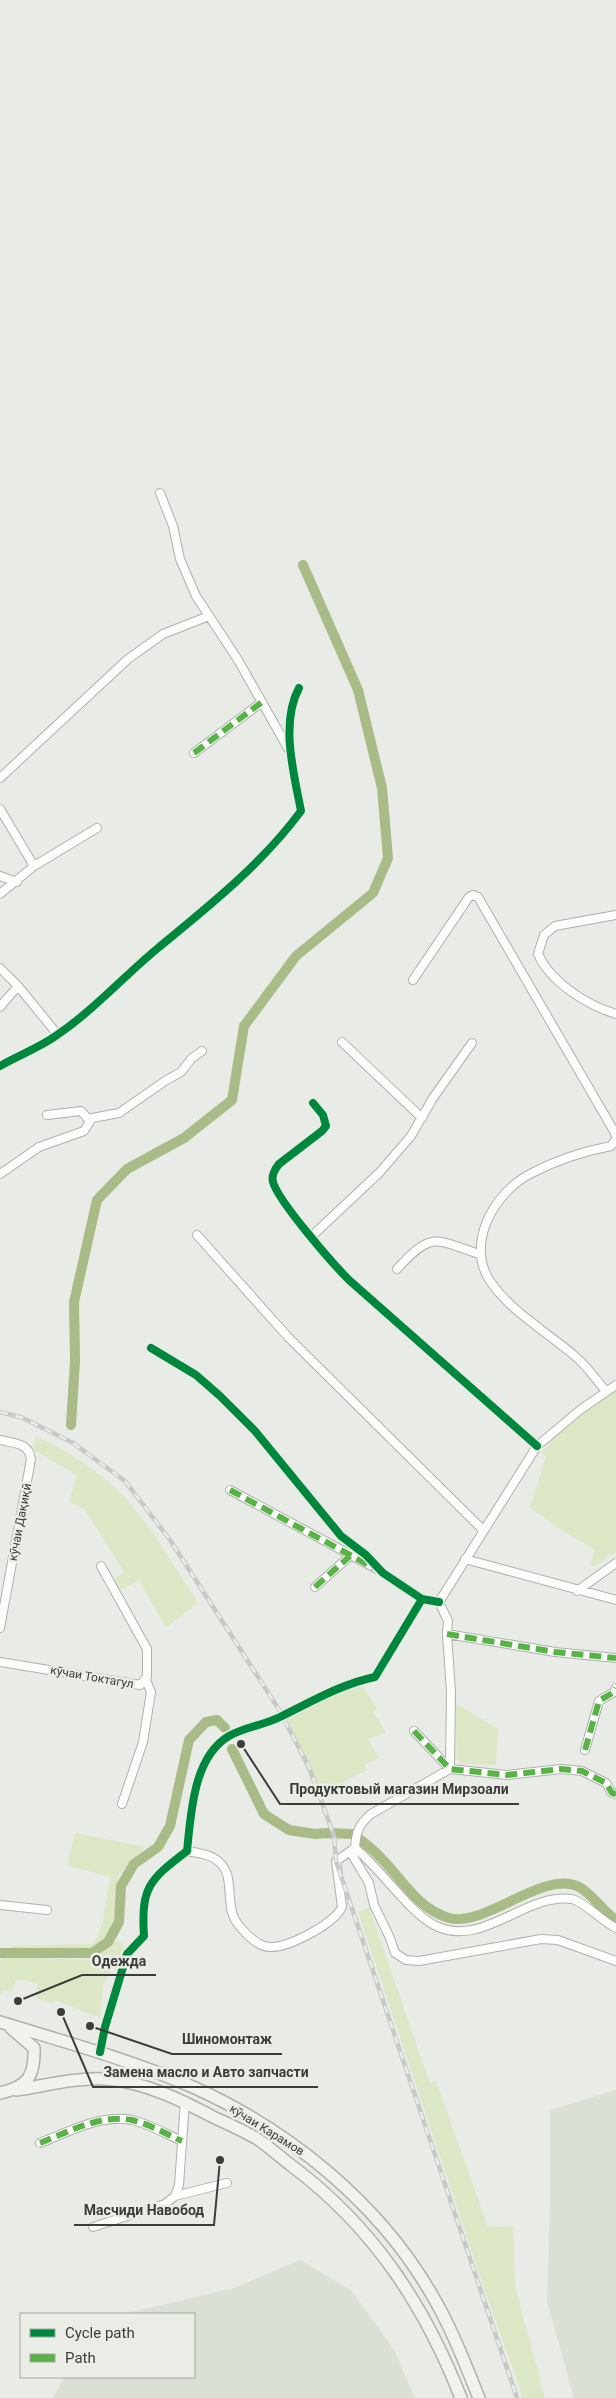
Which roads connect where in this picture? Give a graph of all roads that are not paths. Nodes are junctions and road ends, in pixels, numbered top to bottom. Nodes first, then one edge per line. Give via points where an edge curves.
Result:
1 (160, 493) dead end
2 (209, 616) junction
3 (299, 688) dead end
4 (262, 702) junction
5 (289, 750) junction
6 (194, 753) dead end
7 (0, 778) edge
8 (0, 809) edge
9 (97, 828) dead end
10 (34, 866) junction
11 (0, 876) edge
12 (17, 882) junction
13 (0, 894) edge
14 (616, 915) edge
15 (0, 968) edge
16 (413, 980) dead end
17 (18, 986) junction
18 (0, 1007) edge
19 (616, 1014) edge
20 (58, 1035) junction
21 (342, 1042) dead end
22 (472, 1043) dead end
23 (202, 1050) dead end
24 (0, 1066) edge
25 (313, 1103) dead end
26 (47, 1115) dead end
27 (422, 1118) junction
28 (90, 1121) junction
29 (616, 1138) edge
30 (0, 1174) edge
31 (196, 1235) dead end
32 (312, 1236) junction
33 (479, 1254) junction
34 (398, 1269) dead end
35 (151, 1348) dead end
36 (616, 1385) edge
37 (606, 1391) junction
38 (0, 1440) edge
39 (538, 1446) junction
40 (230, 1490) dead end
41 (483, 1530) junction
42 (350, 1556) junction
43 (465, 1559) junction
44 (616, 1563) edge
45 (101, 1566) dead end
46 (383, 1572) junction
47 (315, 1587) dead end
48 (577, 1591) junction
49 (422, 1598) junction
50 (616, 1600) edge
51 (439, 1602) junction
52 (0, 1628) edge
53 (447, 1634) junction
54 (616, 1658) edge
55 (0, 1662) edge
56 (146, 1680) junction
57 (616, 1688) edge
58 (414, 1731) dead end
59 (585, 1750) dead end
60 (450, 1768) junction
61 (616, 1794) edge
62 (122, 1804) dead end
63 (353, 1850) junction
64 (186, 1851) junction
65 (0, 1905) edge
66 (47, 1910) dead end
67 (616, 1928) edge
68 (616, 1961) edge
69 (0, 2022) edge
70 (100, 2052) junction
71 (16, 2090) junction
72 (0, 2093) edge
73 (185, 2101) junction
74 (182, 2141) junction
75 (40, 2143) dead end
76 (227, 2183) dead end
77 (175, 2196) junction
78 (93, 2227) dead end
79 (460, 2398) edge
80 (479, 2398) edge

1 - 2 street via 174,526 180,559 196,596
2 - 4 street
2 - 7 street via 163,634 128,660
3 - 5 street via 294,698
4 - 5 street
4 - 6 street
5 - 20 street via 301,811 289,828 205,911
8 - 10 street
9 - 10 street
10 - 12 street
11 - 12 street
12 - 13 street
14 - 19 street via 555,926 544,935 538,954 544,966 574,992 596,1008
15 - 17 street
16 - 29 street via 470,897 478,897
17 - 18 street
17 - 20 street
20 - 24 street
21 - 27 street
22 - 27 street
23 - 28 street via 181,1072 119,1113 95,1116
25 - 32 street via 323,1115 326,1126 279,1164 272,1176 282,1198
26 - 28 street via 81,1111
27 - 32 street via 380,1172
28 - 30 street via 84,1131 39,1147
29 - 33 street via 611,1146 530,1173 510,1189 492,1210 482,1233
31 - 41 street via 288,1337
32 - 39 street via 350,1280
33 - 34 street via 432,1240 414,1252
33 - 37 street via 489,1280 508,1302 577,1358
35 - 46 street via 196,1375 220,1396 255,1431 341,1536
36 - 37 street
37 - 39 street
38 - 52 street, кӯчаи Дақиқӣ via 26,1448 31,1460
39 - 41 street
40 - 42 street
41 - 43 street
42 - 46 street
42 - 47 street
43 - 48 street
43 - 51 street
44 - 48 street
45 - 56 street, кӯчаи Токтагул via 146,1649
46 - 49 street
48 - 50 street
49 - 51 street
49 - 64 street via 375,1677 354,1681 278,1718 229,1736 209,1755 193,1800
51 - 53 street via 448,1621
53 - 54 street via 555,1652
53 - 60 street via 451,1692
55 - 56 street, кӯчаи Токтагул via 140,1685
56 - 62 street via 151,1692 143,1742
57 - 59 street via 599,1701
58 - 60 street
60 - 61 street via 507,1775 561,1768 582,1771 606,1783
60 - 63 street via 371,1814 358,1828
63 - 64 street via 336,1861 342,1907 339,1913 310,1933 269,1947 256,1944 236,1922 230,1906 226,1873 220,1862
63 - 67 street via 379,1870 415,1910 435,1926 457,1930 481,1929 558,1898 575,1900
63 - 68 street via 369,1883 374,1905 394,1953 406,1960 419,1961 541,1939 558,1940
64 - 70 street via 160,1872 146,1890 142,1911 144,1936 127,1954 104,2027
65 - 66 street
69 - 70 main road, кӯчаи Карамов
69 - 71 main road, кӯчаи Карамов via 20,2034 34,2048 35,2066 30,2078
70 - 80 main road, кӯчаи Карамов via 193,2088 241,2112 296,2146 335,2179 405,2254 432,2295
71 - 72 main road, кӯчаи Карамов
71 - 73 main road, кӯчаи Карамов via 105,2079 138,2084
73 - 74 street
73 - 79 main road, кӯчаи Карамов via 257,2139 313,2182 352,2218 385,2256 412,2296
74 - 75 street via 143,2124 118,2119 94,2122
74 - 77 street via 179,2186
76 - 77 street
77 - 78 street via 165,2204

